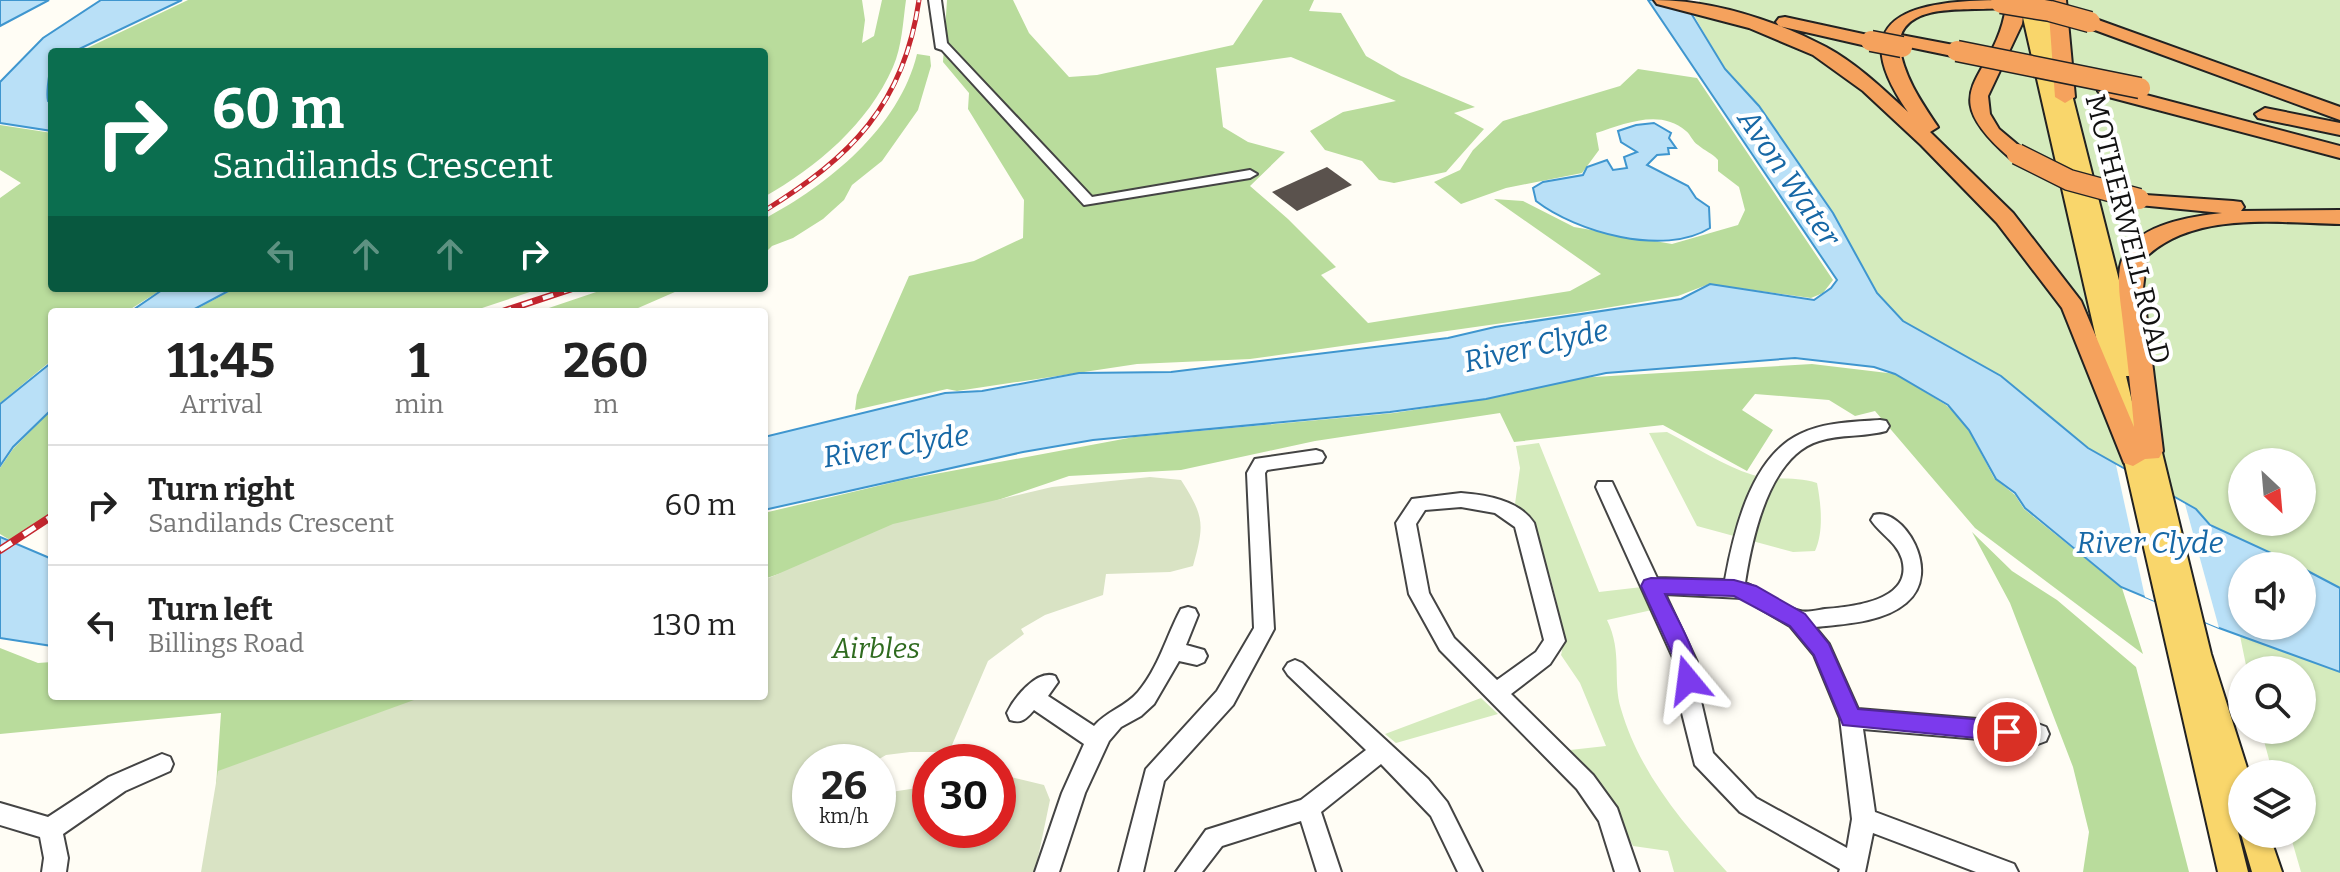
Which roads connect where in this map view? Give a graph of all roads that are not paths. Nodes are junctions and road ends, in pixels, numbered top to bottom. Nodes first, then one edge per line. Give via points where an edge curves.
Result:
1 (935, 0) edge
2 (1663, 0) edge
3 (1683, 0) edge
4 (2026, 0) edge
5 (2041, 0) edge
6 (2057, 0) edge
7 (2008, 2) edge
8 (1716, 7) edge
9 (1956, 55) junction
10 (2108, 91) junction
11 (2065, 97) junction
12 (2340, 114) edge
13 (2340, 129) edge
14 (2340, 137) edge
15 (2340, 152) edge
16 (1250, 174) dead end
17 (1987, 202) junction
18 (2340, 215) edge
19 (1880, 426) dead end
20 (1316, 457) dead end
21 (2143, 461) junction
22 (1605, 487) dead end
23 (1881, 520) dead end
24 (1651, 586) junction
25 (1734, 588) junction
26 (1188, 615) dead end
27 (1797, 620) junction
28 (1172, 651) junction
29 (2188, 651) junction
30 (1197, 656) dead end
31 (1295, 669) dead end
32 (1496, 693) junction
33 (1033, 697) dead end
34 (1851, 718) junction
35 (2038, 734) dead end
36 (1098, 741) junction
37 (1383, 750) junction
38 (2229, 760) edge
39 (162, 764) dead end
40 (1308, 808) junction
41 (0, 814) edge
42 (1864, 819) junction
43 (50, 829) junction
44 (2259, 848) edge
45 (1853, 868) edge
46 (54, 872) edge
47 (1047, 872) edge
48 (1131, 872) edge
49 (1188, 872) edge
50 (1329, 872) edge
51 (1470, 872) edge
52 (1627, 872) edge
53 (2006, 872) edge
54 (2233, 872) edge
55 (2267, 872) edge

1 - 16 street via 941,45 1089,202
2 - 8 highway
3 - 8 highway
4 - 21 main road, MOTHERWELL ROAD
5 - 11 main road, MOTHERWELL ROAD
6 - 11 highway
7 - 12 highway, bridge via 2090,22
7 - 17 highway via 1915,11 1894,26 1887,41 1893,68 1920,118
7 - 18 highway, bridge via 2013,30 1980,84 1977,102 1987,127 2017,154 2069,180 2139,199
8 - 9 highway, bridge
8 - 17 highway via 1836,60 1928,141
9 - 10 highway
9 - 13 highway, bridge
10 - 14 highway
10 - 15 highway
11 - 21 main road, MOTHERWELL ROAD
17 - 21 highway via 2073,306
18 - 21 highway via 2189,225 2162,233 2135,255 2131,288
19 - 25 street via 1807,438 1779,459 1751,519
20 - 48 street via 1261,464 1256,473 1264,629 1225,698 1154,776
21 - 29 main road
22 - 24 street
23 - 27 street via 1914,565 1910,589 1884,608
24 - 25 street
24 - 45 street via 1686,662 1703,758 1748,805
25 - 27 street
26 - 28 street
27 - 34 street via 1822,650
28 - 30 street
28 - 36 street via 1161,676 1136,708 1110,723
29 - 38 main road
29 - 54 main road
31 - 37 street
32 - 32 street via 1543,658 1555,641 1524,523 1512,511 1488,502 1419,504 1406,523 1419,594 1447,644
32 - 52 street via 1593,793 1609,816
33 - 36 street
34 - 35 street
34 - 42 street
36 - 47 street
37 - 40 street
37 - 51 street via 1439,809
39 - 43 street via 135,784 117,784
40 - 49 street via 1214,838
40 - 50 street
41 - 43 street
42 - 45 street
42 - 53 street
43 - 46 street
44 - 55 main road

